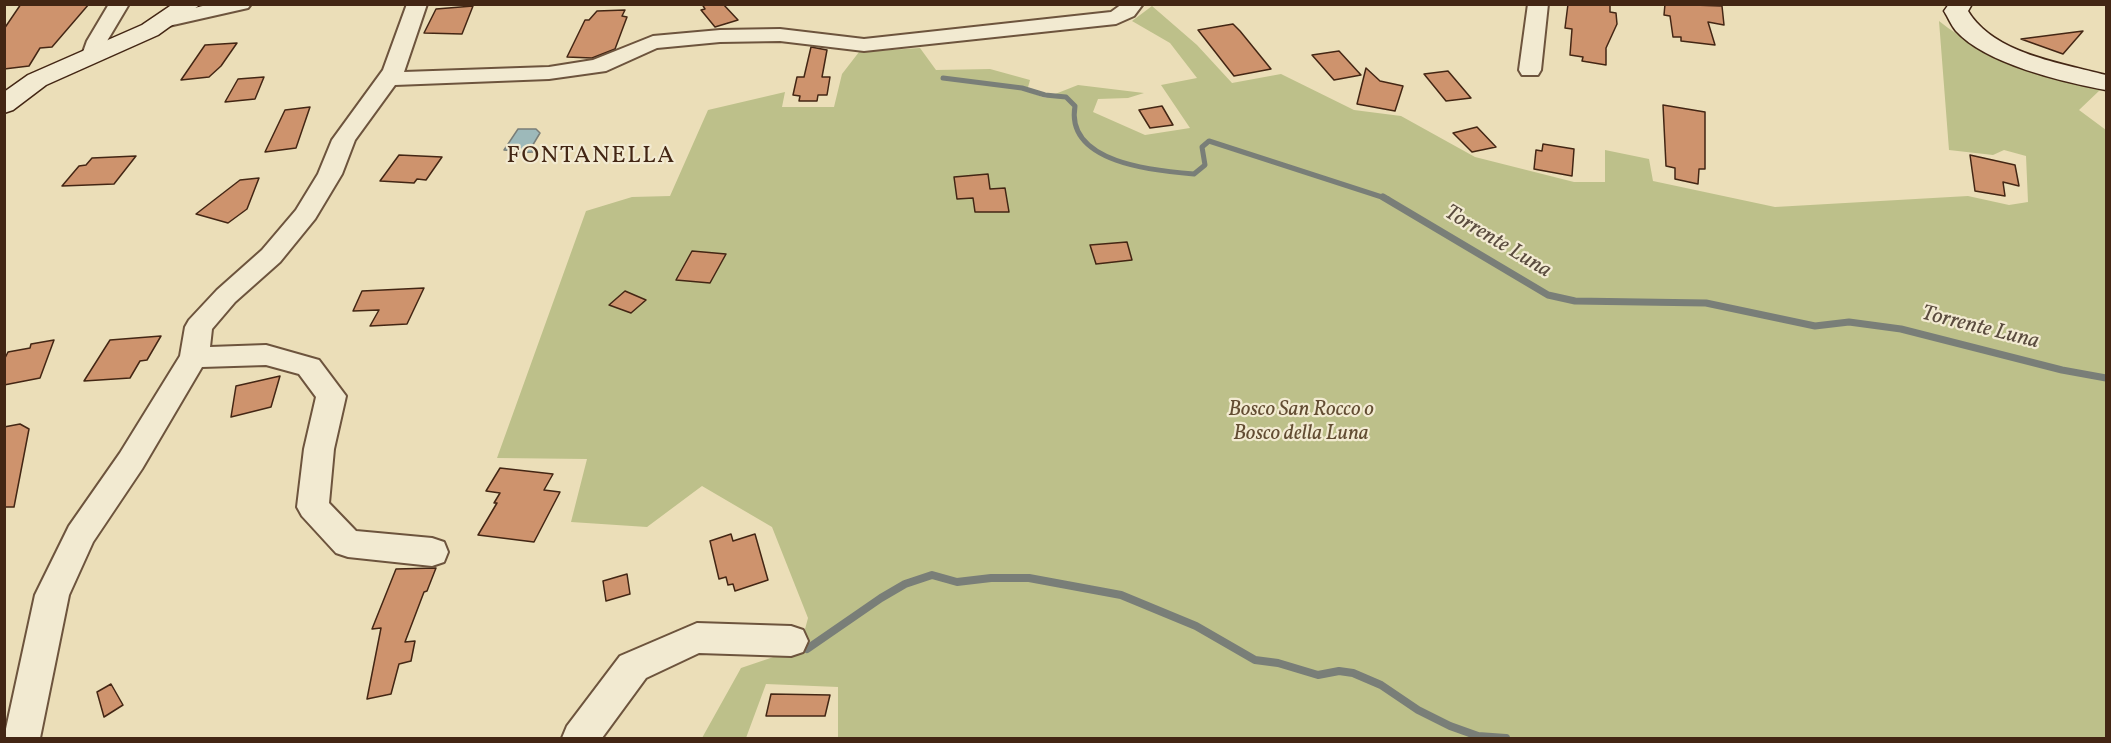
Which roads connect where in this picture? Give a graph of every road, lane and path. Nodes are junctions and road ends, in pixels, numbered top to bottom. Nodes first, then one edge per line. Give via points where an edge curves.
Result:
1 (119, 4) edge
2 (190, 4) edge
3 (241, 4) edge
4 (417, 4) edge
5 (1133, 4) edge
6 (1538, 4) edge
7 (1960, 4) edge
8 (164, 21) junction
9 (633, 36) dead end
10 (653, 42) junction
11 (93, 55) junction
12 (1530, 70) dead end
13 (388, 79) junction
14 (37, 80) junction
15 (4, 81) edge
16 (2106, 83) edge
17 (4, 105) edge
18 (194, 357) junction
19 (432, 552) dead end
20 (791, 641) dead end
21 (22, 738) edge
22 (580, 738) edge

1 - 11 street
2 - 8 street
3 - 8 street
4 - 13 street
5 - 10 street via 1116,18 864,45 771,34
6 - 12 street
7 - 16 street via 1956,11 1960,22 1982,42
8 - 11 street
9 - 10 street
10 - 13 street via 598,66 510,75
11 - 14 street
13 - 18 street via 344,140 330,174 306,213 271,256 226,296 199,327
14 - 15 street
14 - 17 street
18 - 19 street via 266,355 309,367 331,396 319,449 313,507 348,544
18 - 21 street via 80,535 52,595
20 - 22 street via 697,638 633,667

